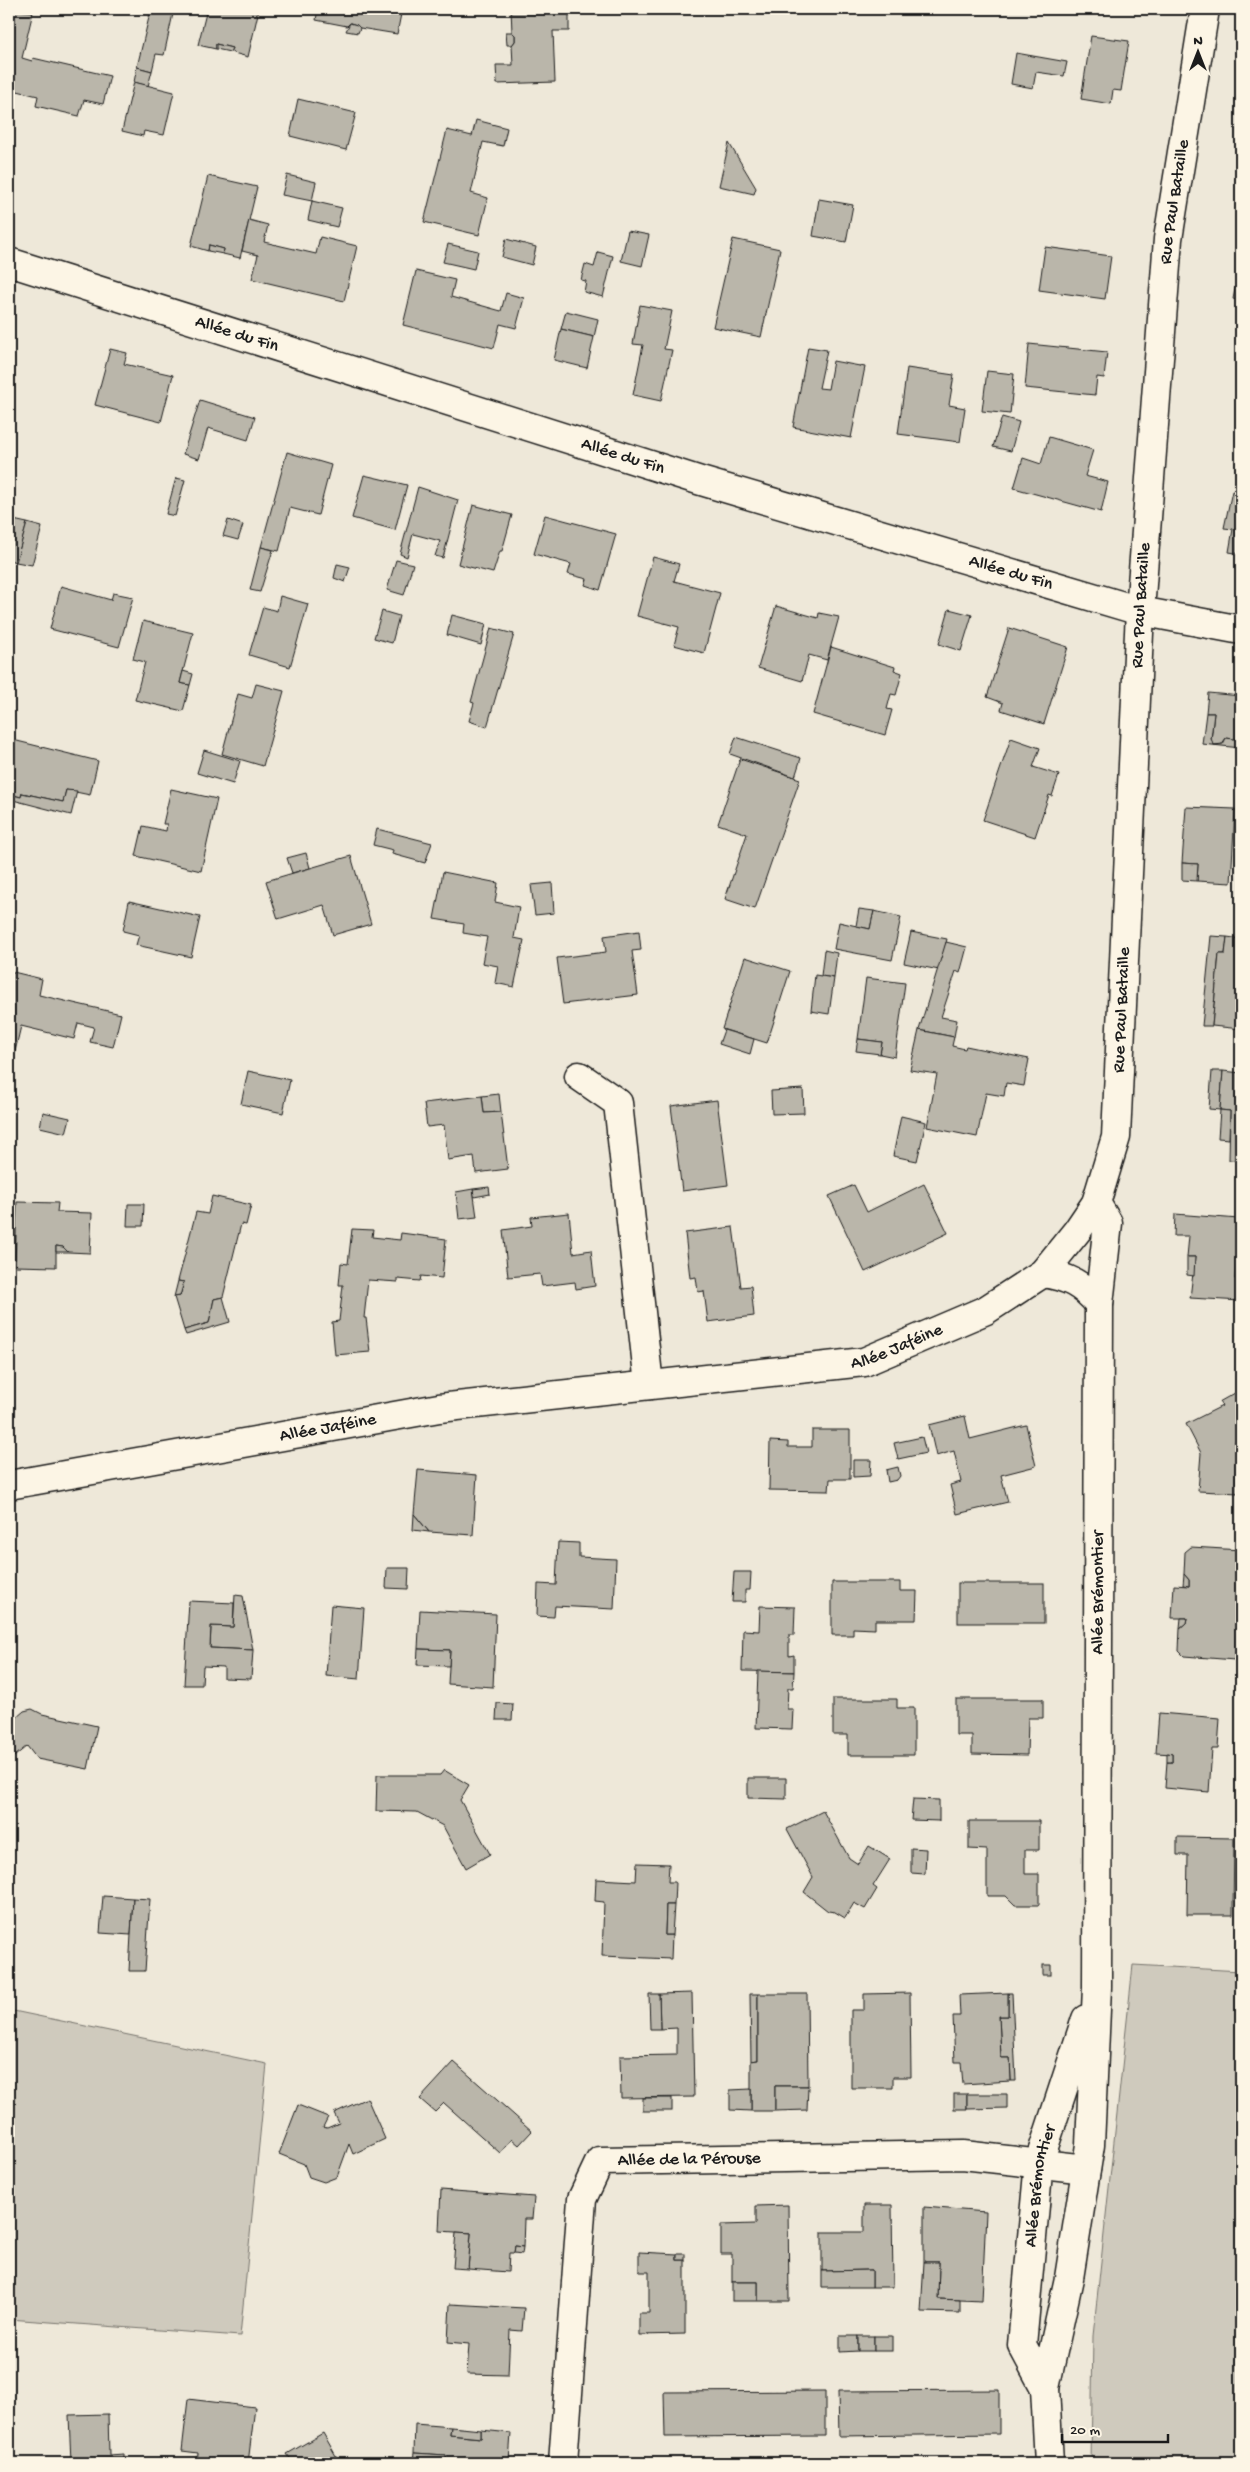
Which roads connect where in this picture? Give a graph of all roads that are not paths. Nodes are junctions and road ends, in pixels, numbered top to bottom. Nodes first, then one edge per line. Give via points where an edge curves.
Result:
1 (1205, 9) edge
2 (9, 262) edge
3 (1140, 611) junction
4 (1241, 630) edge
5 (580, 1076) dead end
6 (1096, 1203) junction
7 (1042, 1273) junction
8 (1099, 1304) junction
9 (649, 1385) junction
10 (9, 1485) edge
11 (1097, 1987) junction
12 (1039, 2162) junction
13 (1086, 2169) junction
14 (1046, 2388) junction
15 (563, 2463) edge
16 (1048, 2463) edge

1 - 3 street, Rue Paul Bataille via 1168,240
2 - 3 street, Allée du Fin via 701,481
3 - 4 street, Allée du Fin
3 - 6 street, Rue Paul Bataille via 1116,1137
5 - 9 street via 618,1103
6 - 7 street, Allée Jaféine
6 - 8 street, Allée Brémontier via 1108,1223
7 - 8 street via 1064,1276 1088,1291
7 - 9 street, Allée Jaféine via 986,1310 864,1362
8 - 11 street, Allée Brémontier
9 - 10 street, Allée Jaféine via 439,1408
11 - 12 street, Allée Brémontier
11 - 13 street, Allée Brémontier via 1090,2145
12 - 13 street, Allée de la Pérouse
12 - 14 street, Allée Brémontier via 1022,2345
12 - 15 street, Allée de la Pérouse via 963,2155 600,2161 582,2199
13 - 14 street, Allée Brémontier via 1069,2278
14 - 16 street, Allée Brémontier

